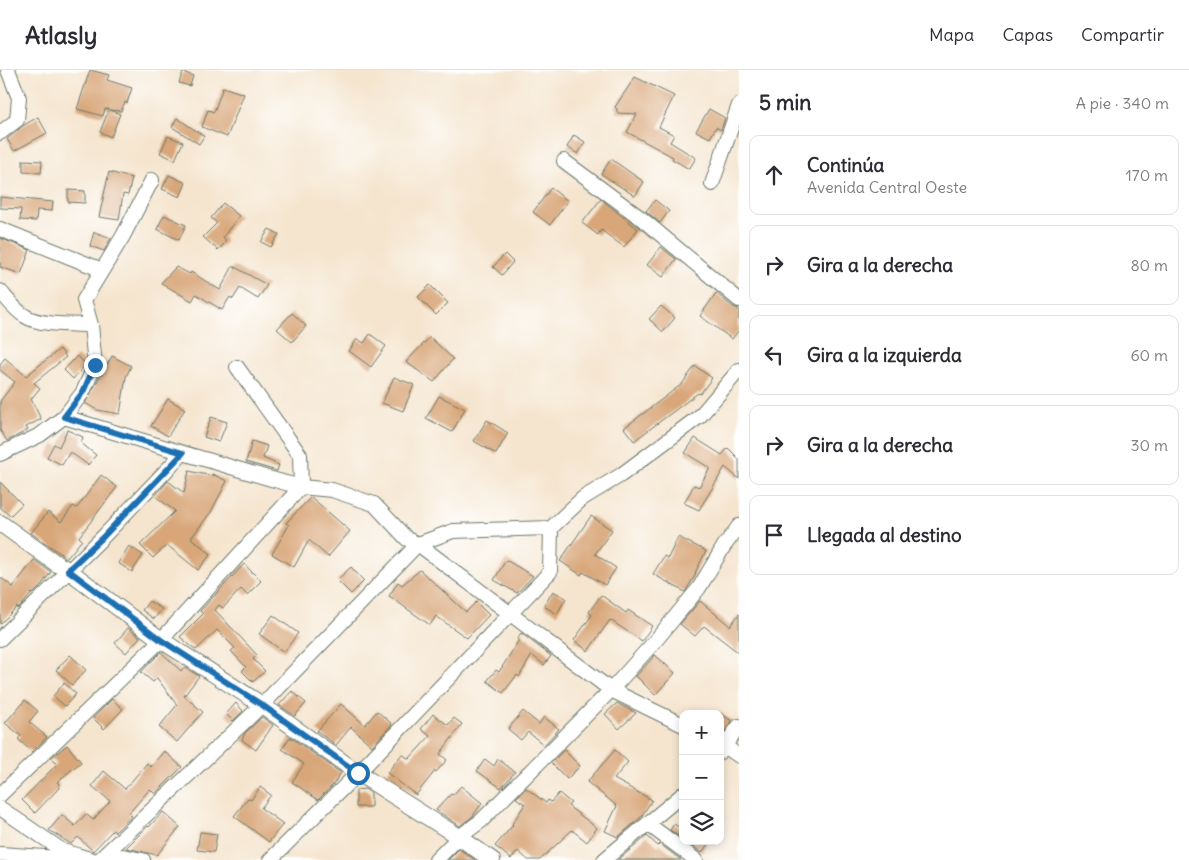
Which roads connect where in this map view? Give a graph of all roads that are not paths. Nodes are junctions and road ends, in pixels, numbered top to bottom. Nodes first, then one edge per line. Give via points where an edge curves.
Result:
1 (8, 70) edge
2 (739, 104) edge
3 (0, 133) edge
4 (564, 161) dead end
5 (152, 180) dead end
6 (712, 184) dead end
7 (0, 229) edge
8 (102, 270) junction
9 (0, 291) edge
10 (739, 300) edge
11 (91, 325) junction
12 (237, 367) dead end
13 (739, 370) edge
14 (64, 417) junction
15 (183, 453) junction
16 (0, 454) edge
17 (301, 487) junction
18 (0, 523) edge
19 (739, 526) edge
20 (551, 528) junction
21 (418, 544) junction
22 (68, 570) junction
23 (510, 614) junction
24 (0, 639) edge
25 (161, 640) junction
26 (611, 690) junction
27 (262, 705) junction
28 (679, 723) edge
29 (739, 726) edge
30 (724, 745) edge
31 (724, 748) edge
32 (739, 756) edge
33 (358, 773) junction
34 (0, 795) edge
35 (679, 797) edge
36 (0, 808) edge
37 (648, 824) junction
38 (459, 837) junction
39 (0, 854) edge
40 (80, 860) edge
41 (93, 860) edge
42 (99, 860) edge
43 (104, 860) edge
44 (143, 860) edge
45 (270, 860) edge
46 (436, 860) edge
47 (492, 860) edge
48 (604, 860) edge
49 (696, 860) edge

1 - 3 street via 18,98 17,120
2 - 6 street
4 - 10 street via 642,219
5 - 8 street
7 - 8 street
8 - 11 street via 84,300
9 - 11 street via 17,310 35,321
11 - 14 street via 95,365 83,392
12 - 17 street via 300,455
13 - 20 street via 700,416 621,475 583,498
14 - 15 street
14 - 16 street via 40,436
15 - 17 street
15 - 22 street
17 - 21 street via 332,490 374,504 407,539
17 - 25 street
18 - 22 street
19 - 26 street via 699,588
20 - 21 street via 453,531
20 - 23 street via 550,572
21 - 23 street
21 - 27 street
22 - 24 street
22 - 25 street
23 - 26 street
23 - 33 street
25 - 27 street
25 - 34 street
26 - 28 street
26 - 38 street via 481,821
27 - 33 street
27 - 42 street
29 - 30 street
31 - 32 street
33 - 38 street
33 - 45 street
35 - 37 street
36 - 41 street via 62,850
37 - 48 street
37 - 49 street
38 - 46 street
38 - 47 street
39 - 40 street
43 - 44 street via 123,856

